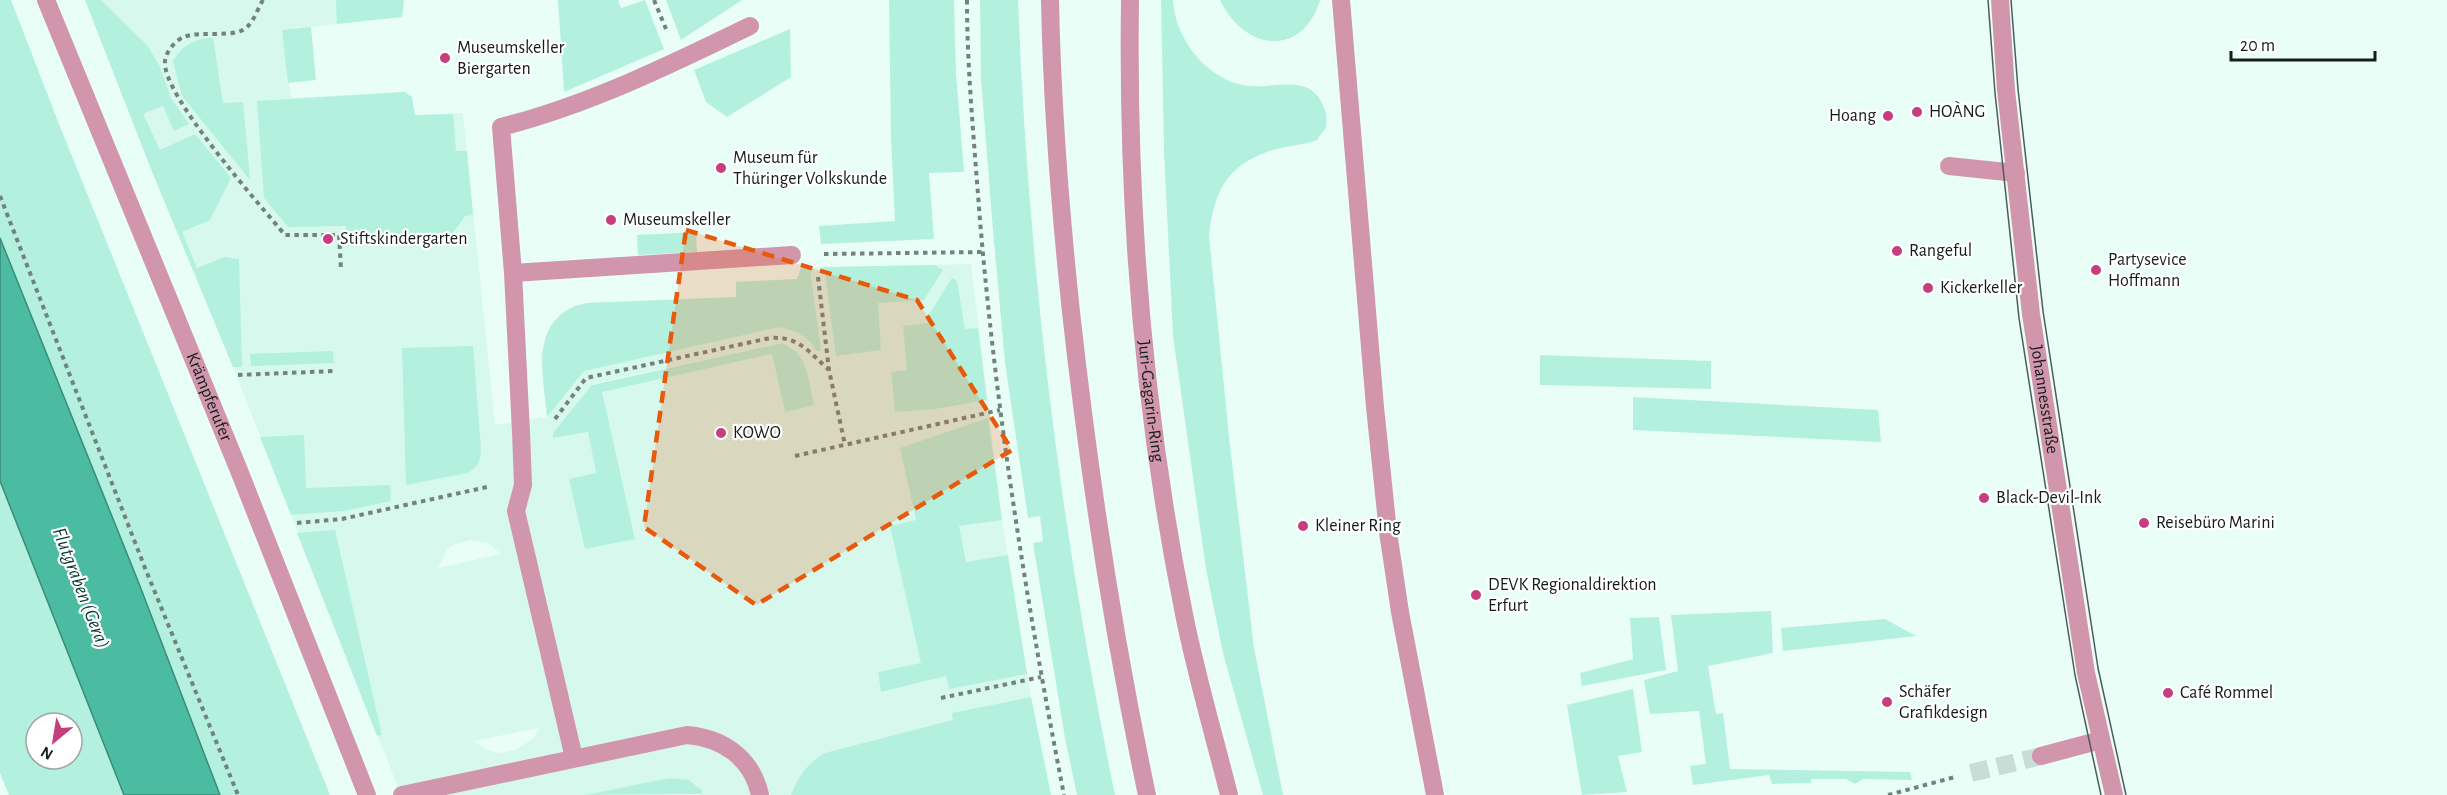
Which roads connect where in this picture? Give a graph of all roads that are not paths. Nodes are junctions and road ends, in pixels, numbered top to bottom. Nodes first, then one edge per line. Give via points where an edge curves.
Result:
1 (46, 0) edge
2 (1050, 0) edge
3 (1130, 0) edge
4 (1341, 0) edge
5 (2000, 0) edge
6 (750, 26) dead end
7 (1949, 166) dead end
8 (2016, 173) junction
9 (792, 255) dead end
10 (513, 273) junction
11 (2101, 740) junction
12 (2041, 756) tunnel mouth
13 (574, 758) junction
14 (367, 795) edge
15 (402, 795) edge
16 (760, 795) edge
17 (1148, 795) edge
18 (1229, 795) edge
19 (1435, 795) edge
20 (2114, 795) edge

1 - 14 street, Krämpferufer via 116,164
2 - 17 street via 1056,139 1082,409 1123,681
3 - 18 street, Juri-Gagarin-Ring via 1134,228 1152,423 1184,616
4 - 19 street via 1388,532
5 - 8 street, Johannesstraße
6 - 10 street via 548,115 501,127
7 - 8 street
8 - 11 street, Johannesstraße via 2031,314 2086,673
9 - 10 street
10 - 13 street via 524,485 516,511
11 - 12 street
11 - 20 street, Johannesstraße
13 - 15 street
13 - 16 street via 687,735 704,736 745,761

